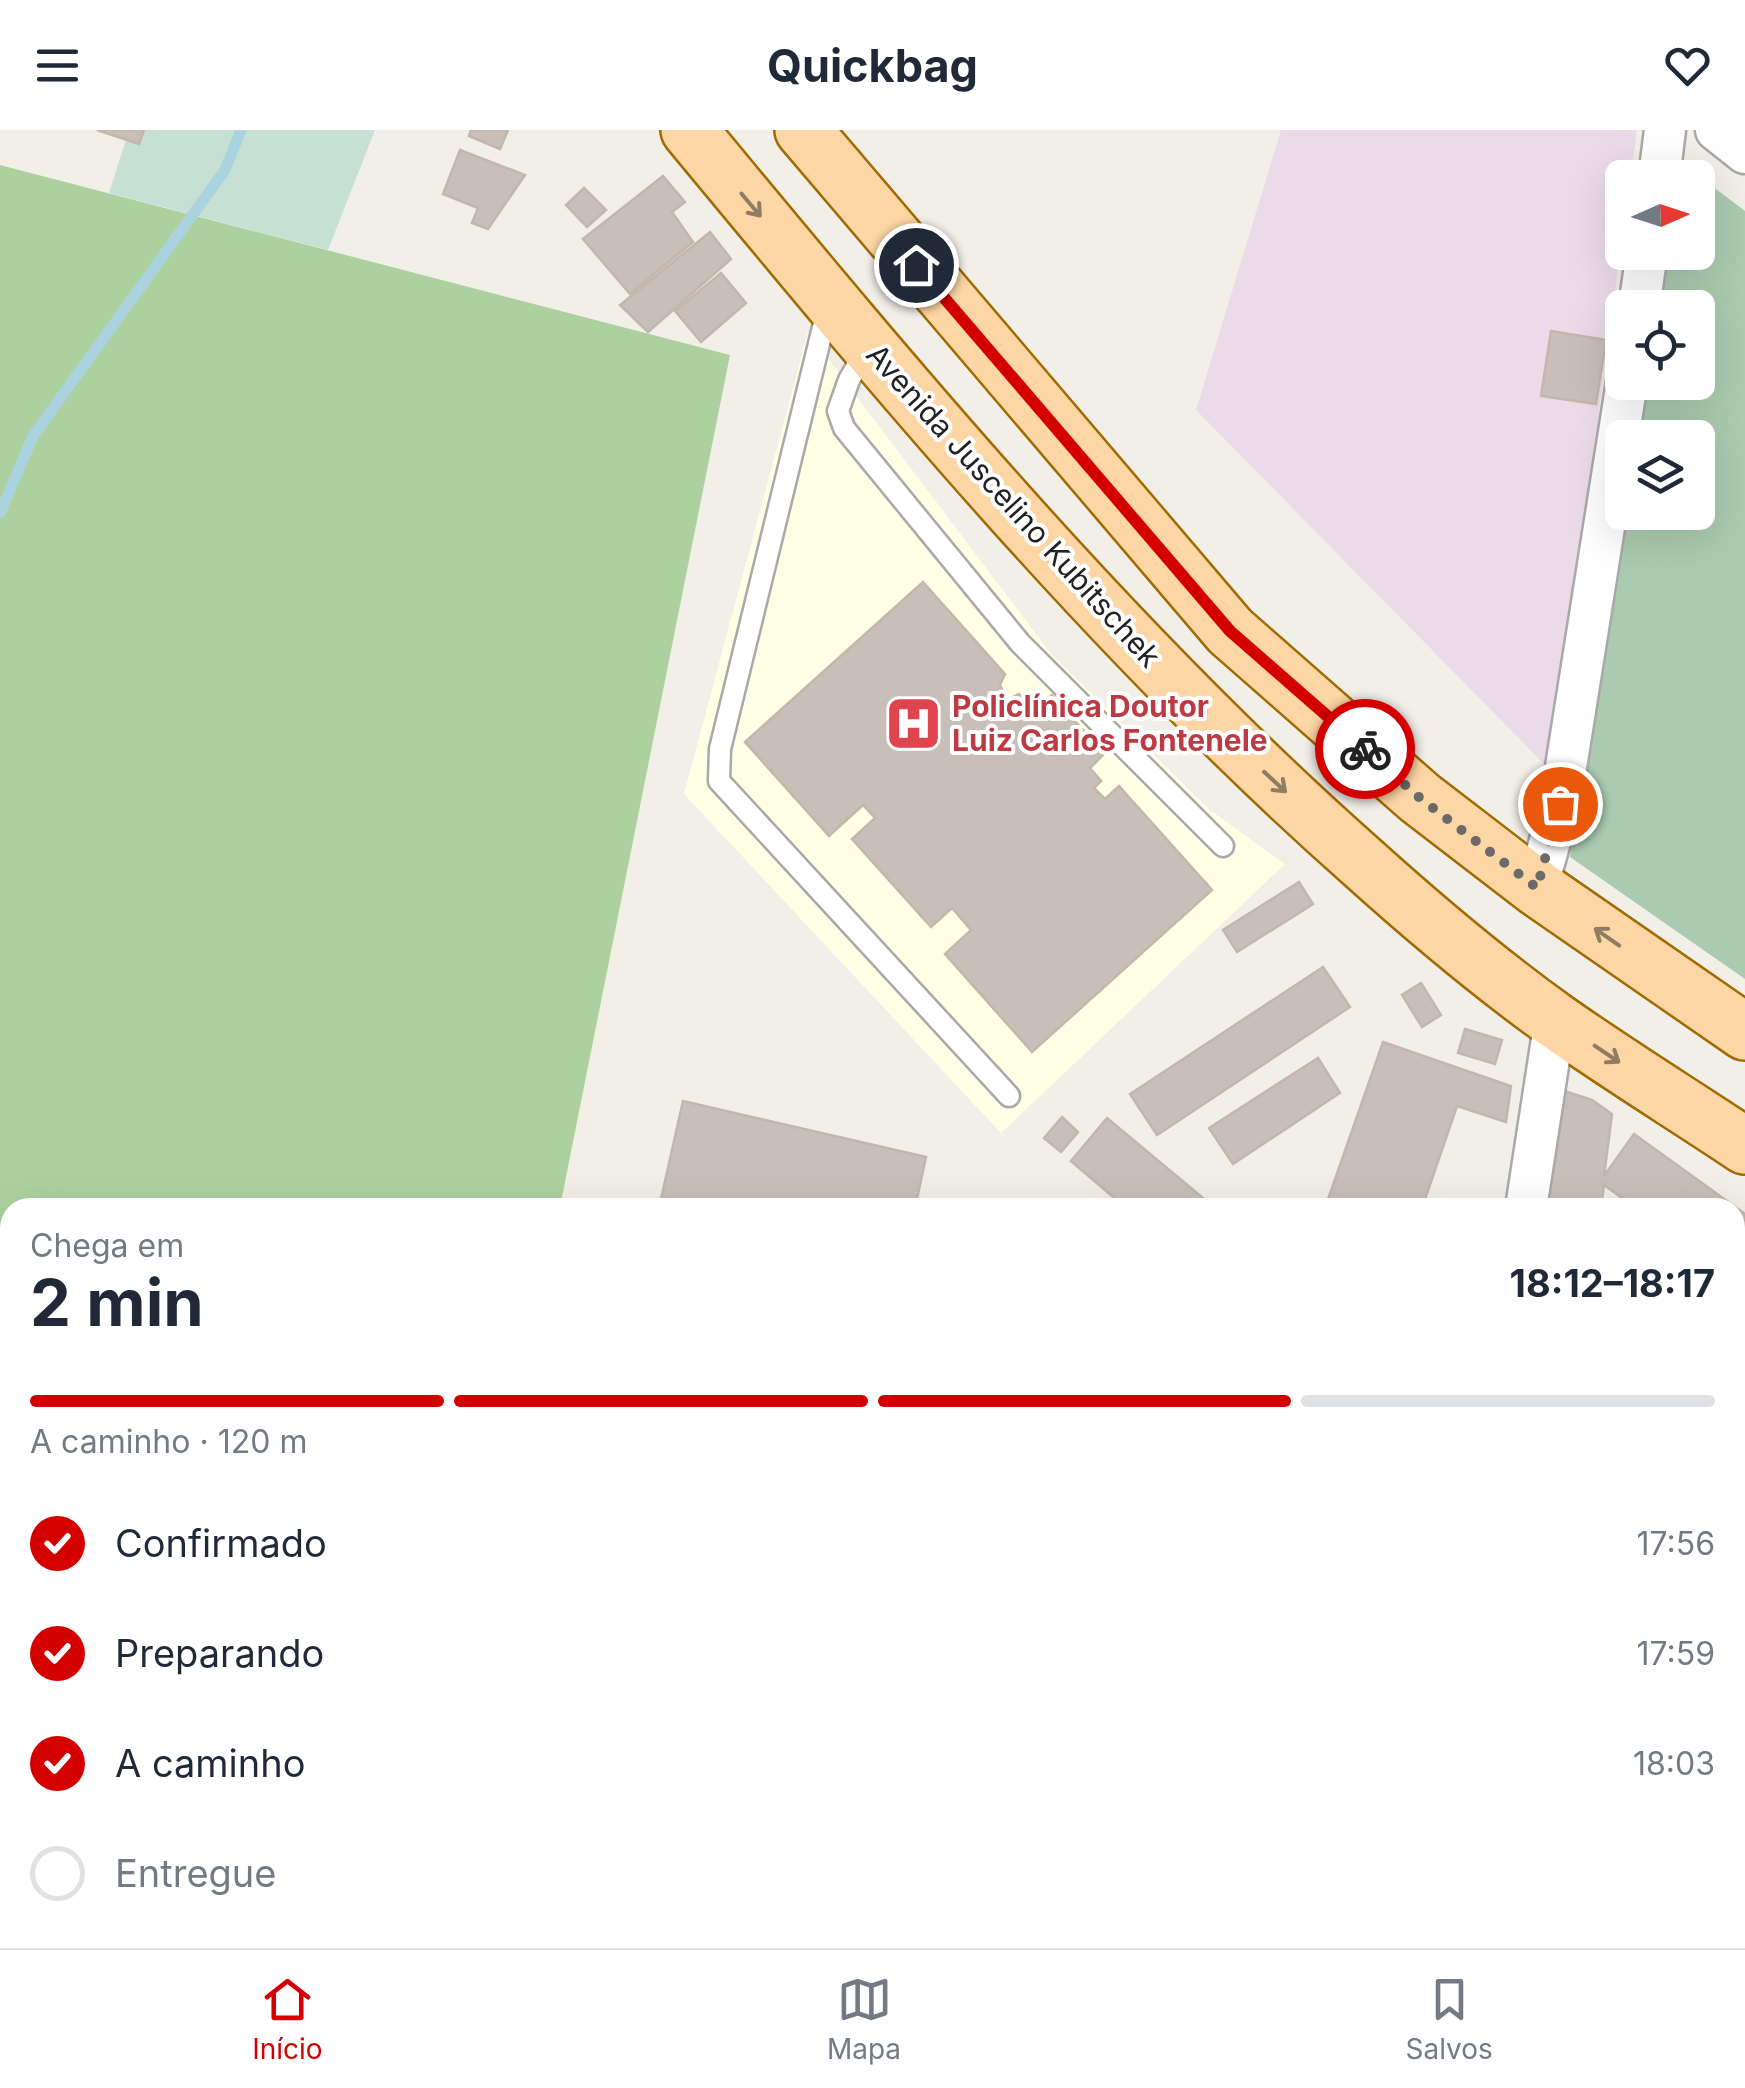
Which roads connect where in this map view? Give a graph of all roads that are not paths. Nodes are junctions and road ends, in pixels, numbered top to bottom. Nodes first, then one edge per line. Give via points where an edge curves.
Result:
1 (688, 130) edge
2 (803, 130) edge
3 (1665, 130) edge
4 (1716, 130) edge
5 (1745, 152) edge
6 (1661, 160) edge
7 (830, 300) junction
8 (868, 345) junction
9 (1624, 400) edge
10 (1420, 798) junction
11 (1223, 846) dead end
12 (1364, 864) junction
13 (1537, 888) junction
14 (1555, 1020) junction
15 (1745, 1032) edge
16 (1009, 1096) dead end
17 (1745, 1146) edge
18 (1528, 1198) edge

1 -> 7 main road, Avenida Juscelino Kubitschek
2 - 10 main road via 1230,631
3 - 6 street
4 - 5 street
7 - 8 main road, Avenida Juscelino Kubitschek
7 - 16 lane via 720,749 719,780
8 - 11 lane via 838,411 844,428 1020,643
8 -> 12 main road, Avenida Juscelino Kubitschek via 1125,635
9 - 13 street via 1560,804
10 - 12 main road
10 - 13 main road
12 - 14 main road, Avenida Juscelino Kubitschek
15 -> 13 main road
14 -> 17 main road, Avenida Juscelino Kubitschek
14 - 18 street

